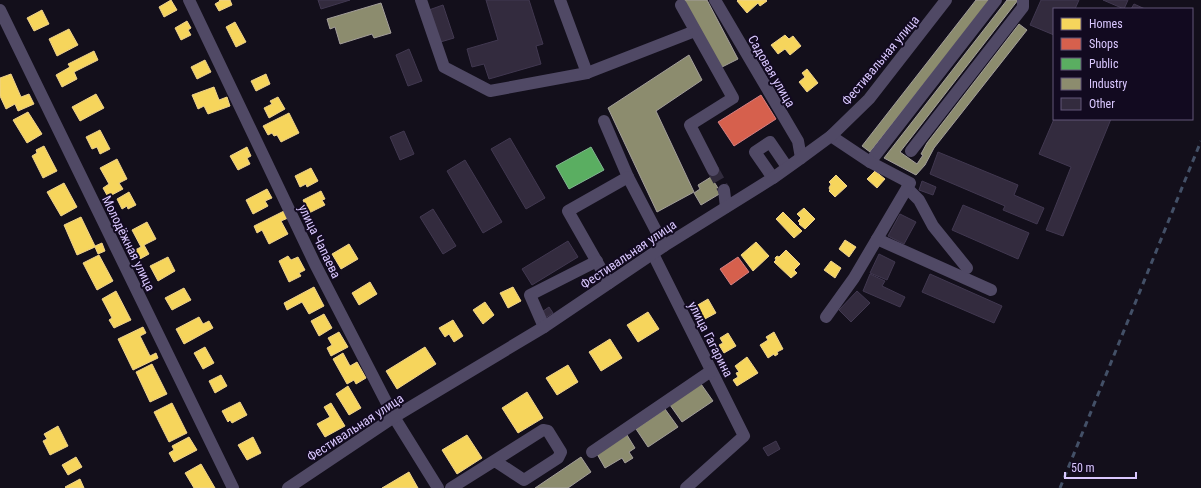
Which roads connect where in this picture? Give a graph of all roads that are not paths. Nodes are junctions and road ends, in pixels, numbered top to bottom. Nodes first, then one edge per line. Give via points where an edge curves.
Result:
1 (189, 0) edge
2 (421, 0) edge
3 (560, 0) edge
4 (715, 0) edge
5 (946, 0) edge
6 (996, 0) edge
7 (1023, 0) edge
8 (681, 6) dead end
9 (0, 10) edge
10 (695, 31) junction
11 (587, 73) junction
12 (604, 121) dead end
13 (831, 136) junction
14 (911, 151) dead end
15 (801, 158) junction
16 (870, 162) junction
17 (787, 167) junction
18 (713, 170) tunnel mouth
19 (628, 177) junction
20 (773, 178) junction
21 (908, 188) junction
22 (724, 190) tunnel mouth
23 (726, 207) junction
24 (877, 239) junction
25 (664, 246) junction
26 (653, 254) junction
27 (597, 261) junction
28 (967, 268) dead end
29 (609, 283) junction
30 (991, 290) dead end
31 (826, 317) dead end
32 (544, 327) junction
33 (711, 370) junction
34 (394, 417) junction
35 (592, 452) dead end
36 (495, 461) junction
37 (233, 488) edge
38 (288, 488) edge
39 (438, 488) edge
40 (451, 488) edge
41 (686, 488) edge

1 - 34 street, улица Чапаева via 314,264
2 - 11 street via 444,67 490,91
3 - 11 street
4 - 15 street, Садовая улица via 798,141
5 - 13 street, Фестивальная улица via 869,99
6 - 16 street
7 - 14 street via 1023,7
8 - 10 street
9 - 37 street, Молодёжная улица
10 - 11 street
10 - 18 street via 733,98 690,125
12 - 19 street
13 - 15 street, Фестивальная улица
13 - 16 street
15 - 17 street, Фестивальная улица
16 - 21 street via 910,183
17 - 20 street, Фестивальная улица
17 - 20 street via 770,142 755,152
19 - 25 street
19 - 27 street via 568,211
20 - 23 street, Фестивальная улица
21 - 24 street
21 - 28 street via 919,200 933,226
22 - 23 street
23 - 25 street, Фестивальная улица
24 - 30 street
24 - 31 street via 854,278
25 - 26 street, Фестивальная улица
26 - 29 street, Фестивальная улица
26 - 33 street, улица Гагарина
27 - 29 street
27 - 32 street via 530,295
29 - 32 street, Фестивальная улица
32 - 34 street, Фестивальная улица
33 - 35 street
33 - 41 street, улица Гагарина via 744,436
34 - 38 street, Фестивальная улица
34 - 39 street, улица Чапаева
36 - 36 street via 543,430 548,431 561,452 558,458 524,480
36 - 40 street

